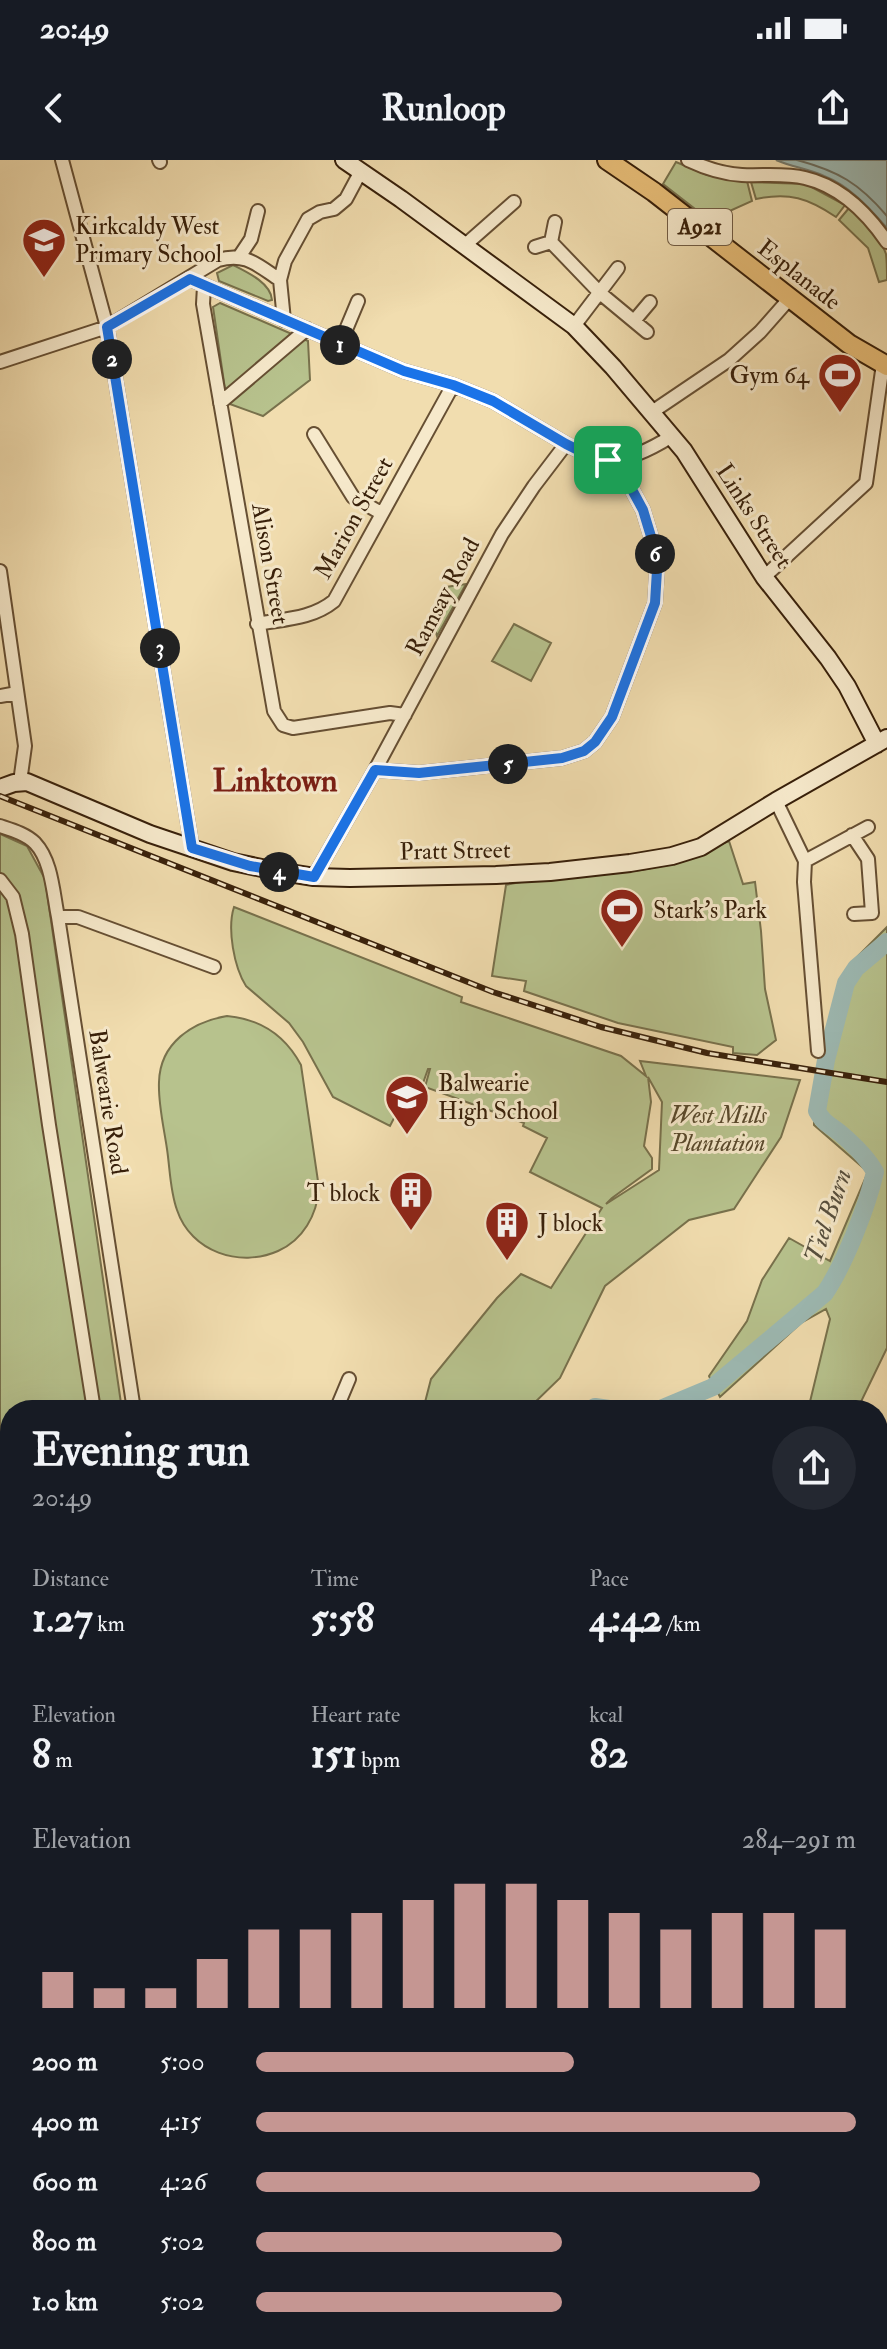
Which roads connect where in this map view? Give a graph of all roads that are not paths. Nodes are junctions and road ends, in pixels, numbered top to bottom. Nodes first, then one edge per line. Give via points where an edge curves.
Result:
1 (62, 160) edge
2 (344, 160) edge
3 (607, 160) edge
4 (688, 160) edge
5 (361, 171) junction
6 (514, 202) dead end
7 (258, 211) dead end
8 (555, 222) dead end
9 (551, 242) junction
10 (887, 242) edge
11 (464, 246) junction
12 (535, 247) dead end
13 (239, 257) junction
14 (618, 268) dead end
15 (190, 279) junction
16 (280, 280) junction
17 (204, 286) junction
18 (600, 293) junction
19 (790, 298) junction
20 (358, 301) dead end
21 (650, 302) dead end
22 (284, 320) junction
23 (634, 321) junction
24 (574, 326) junction
25 (107, 327) junction
26 (307, 329) junction
27 (647, 332) dead end
28 (340, 344) junction
29 (0, 362) edge
30 (885, 365) edge
31 (453, 385) junction
32 (220, 403) junction
33 (652, 412) junction
34 (314, 434) dead end
35 (672, 436) junction
36 (566, 444) junction
37 (608, 460) junction
38 (381, 513) junction
39 (0, 571) edge
40 (764, 577) junction
41 (257, 624) junction
42 (17, 693) junction
43 (0, 696) edge
44 (405, 715) junction
45 (882, 741) edge
46 (375, 770) junction
47 (20, 782) junction
48 (0, 788) edge
49 (776, 801) junction
50 (0, 826) edge
51 (868, 827) dead end
52 (852, 835) junction
53 (192, 848) junction
54 (805, 861) junction
55 (314, 877) junction
56 (0, 880) edge
57 (854, 914) dead end
58 (58, 917) junction
59 (214, 967) dead end
60 (818, 1051) dead end
61 (349, 1379) dead end
62 (92, 1400) edge
63 (132, 1400) edge
64 (340, 1400) edge

1 - 25 street
2 - 5 main road, Links Street
3 - 19 main road, Esplanade / A921
4 - 10 street via 727,173 804,177 824,184 868,216
5 - 11 main road, Links Street
5 - 16 street via 346,199 308,219
6 - 11 street
7 - 13 street via 251,239
8 - 9 street
9 - 12 street
9 - 18 street
11 - 24 main road, Links Street
13 - 15 street via 218,260
13 - 16 street
14 - 18 street
15 - 17 street
15 - 25 street
16 - 22 street
17 - 22 street
17 - 32 street, Alison Street
18 - 23 street
18 - 24 street
19 - 30 main road, Esplanade / A921 via 851,346
19 - 33 street via 729,360
20 - 28 street
21 - 23 street
22 - 26 street
23 - 27 street
24 - 33 main road, Links Street
25 - 29 street
25 - 53 street
26 - 28 street
26 - 32 street
28 - 31 street
30 - 40 street via 866,483
31 - 36 street via 493,401
31 - 38 street, Marion Street
32 - 41 street, Alison Street
33 - 35 main road, Links Street
34 - 38 street via 353,497
35 - 37 street via 649,450
35 - 40 main road, Links Street
36 - 37 street
36 - 44 street, Ramsay Road via 502,534
37 - 46 street via 643,510 657,570 655,603 612,717 595,742 562,758 419,773
38 - 41 street, Marion Street via 334,601 312,615
39 - 42 street
40 - 45 main road, Links Street via 828,658
41 - 44 street, Alison Street via 274,711 283,725
42 - 43 street
42 - 47 street via 25,746
44 - 46 street, Ramsay Road
45 - 49 main road, Pratt Street
46 - 55 street, Ramsay Road
47 - 48 main road
47 - 53 main road, Pratt Street
49 - 54 street
49 - 55 main road, Pratt Street via 701,847 630,863 509,874
50 - 58 street, Balwearie Road via 35,843 47,862
51 - 52 street
52 - 54 street
52 - 57 street via 868,859 872,913
53 - 55 main road, Pratt Street via 242,864
54 - 60 street
56 - 62 street via 13,897 21,925
58 - 59 street via 78,917
58 - 63 street, Balwearie Road
61 - 64 street

